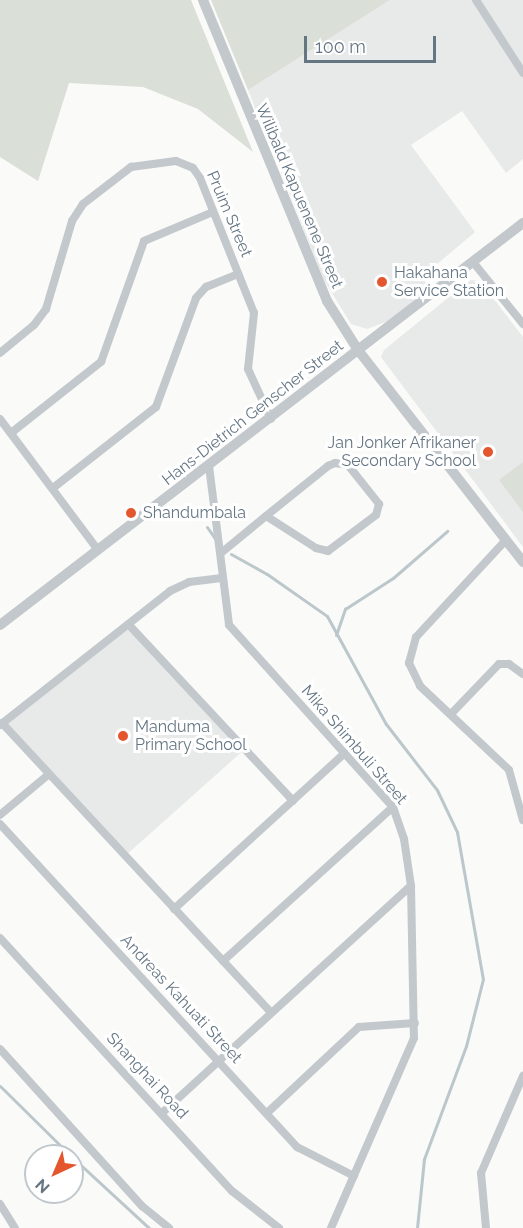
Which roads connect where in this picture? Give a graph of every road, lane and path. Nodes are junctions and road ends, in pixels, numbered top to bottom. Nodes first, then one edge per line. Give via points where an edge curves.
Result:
1 (202, 0) edge
2 (476, 0) edge
3 (523, 73) edge
4 (213, 212) junction
5 (523, 223) edge
6 (473, 262) junction
7 (238, 274) junction
8 (523, 324) edge
9 (358, 350) junction
10 (0, 353) edge
11 (271, 418) junction
12 (0, 419) edge
13 (11, 433) junction
14 (209, 466) junction
15 (53, 488) junction
16 (266, 516) junction
17 (505, 541) junction
18 (98, 550) junction
19 (221, 553) junction
20 (523, 562) edge
21 (222, 578) junction
22 (0, 625) edge
23 (130, 626) junction
24 (523, 674) edge
25 (451, 714) junction
26 (1, 724) edge
27 (345, 753) junction
28 (49, 774) junction
29 (520, 792) edge
30 (293, 801) junction
31 (393, 807) junction
32 (0, 815) edge
33 (523, 820) edge
34 (0, 824) edge
35 (411, 886) junction
36 (174, 909) junction
37 (0, 938) edge
38 (223, 961) junction
39 (271, 1012) junction
40 (415, 1023) junction
41 (0, 1049) edge
42 (218, 1062) junction
43 (523, 1076) edge
44 (162, 1113) junction
45 (267, 1113) junction
46 (354, 1176) junction
47 (0, 1204) edge
48 (4, 1218) edge
49 (15, 1228) edge
50 (169, 1228) edge
51 (279, 1228) edge
52 (331, 1228) edge
53 (486, 1228) edge

1 - 9 street, Wilibald Kapuenene Street via 315,279
2 - 3 street
4 - 7 street, Pruim Street
4 - 10 street, Pruim Street via 198,174 187,165 144,163 124,171 78,210 46,309
4 - 13 street via 144,241 101,362
5 - 6 street, Hans-Dietrich Genscher Street
6 - 8 street
6 - 9 street, Hans-Dietrich Genscher Street
7 - 11 street, Pruim Street via 255,320 248,369
7 - 15 street via 206,287 196,298 156,407
9 - 11 street, Hans-Dietrich Genscher Street
9 - 17 street, Wilibald Kapuenene Street
11 - 14 street, Hans-Dietrich Genscher Street
12 - 13 street
13 - 15 street
14 - 18 street, Hans-Dietrich Genscher Street
14 - 19 street, Mika Shimbuli Street
15 - 18 street
16 - 16 street via 335,463 348,465 379,504 376,515 328,551 316,548
16 - 19 street
17 - 20 street, Wilibald Kapuenene Street
17 - 25 street via 416,637 410,650 414,680
18 - 22 street, Hans-Dietrich Genscher Street
19 - 21 street, Mika Shimbuli Street
21 - 23 street via 176,587
21 - 27 street, Mika Shimbuli Street via 227,618 233,631
23 - 26 street
23 - 30 street
24 - 25 street via 509,664 499,664
25 - 29 street via 506,765
26 - 28 street
27 - 30 street
27 - 31 street, Mika Shimbuli Street
28 - 32 street
28 - 36 street
29 - 33 street
30 - 36 street
31 - 35 street, Mika Shimbuli Street via 402,826
31 - 38 street
34 - 42 street, Andreas Kahuati Street
35 - 39 street
35 - 40 street, Mika Shimbuli Street
36 - 38 street
37 - 44 street, Shanghai Road
38 - 39 street
39 - 42 street
40 - 45 street via 359,1027
40 - 46 street, Mika Shimbuli Street via 411,1050
41 - 50 street via 141,1206
42 - 44 street
42 - 45 street, Andreas Kahuati Street
43 - 53 street via 481,1173
44 - 51 street, Shanghai Road via 232,1191
45 - 46 street, Andreas Kahuati Street via 304,1153
46 - 52 street, Mika Shimbuli Street
47 - 48 street
48 - 49 street

